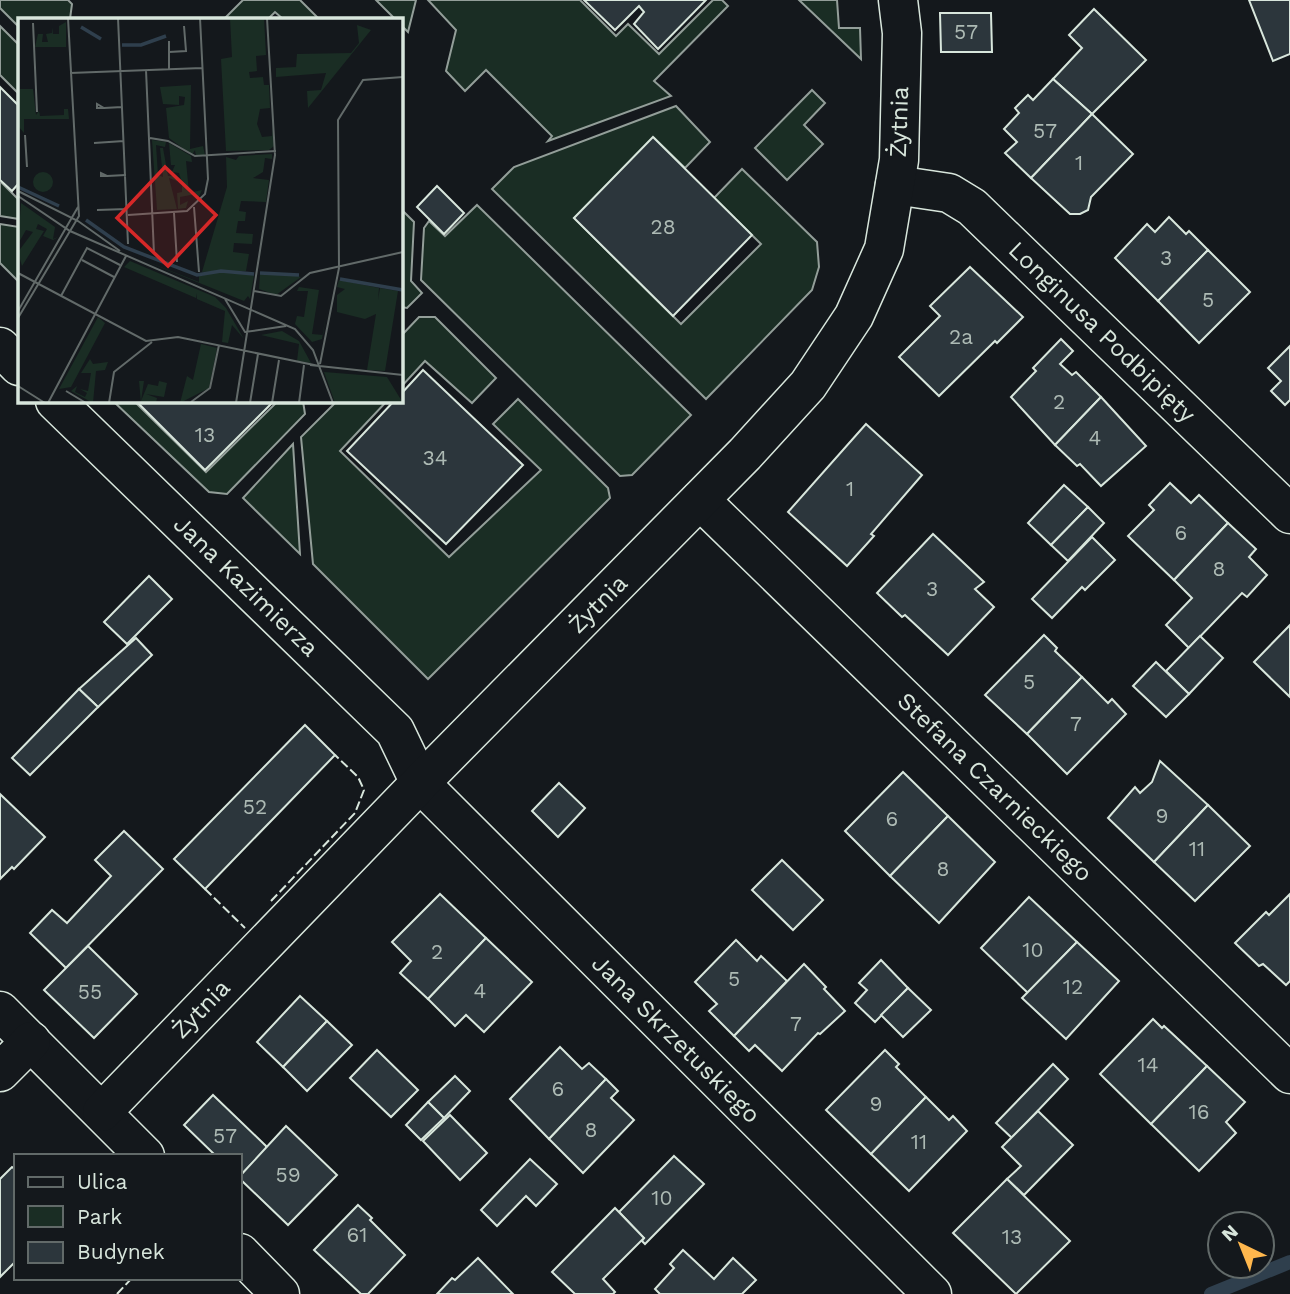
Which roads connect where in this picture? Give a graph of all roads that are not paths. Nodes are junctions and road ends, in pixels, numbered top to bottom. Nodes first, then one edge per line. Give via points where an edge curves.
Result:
1 (898, 0) edge
2 (895, 185) junction
3 (0, 348) edge
4 (18, 365) edge
5 (56, 402) edge
6 (701, 500) junction
7 (1290, 514) edge
8 (420, 783) junction
9 (0, 1011) edge
10 (31, 1041) junction
11 (0, 1072) edge
12 (1290, 1074) edge
13 (102, 1112) junction
14 (143, 1154) edge
15 (242, 1255) edge
16 (280, 1294) edge
17 (932, 1294) edge

1 - 2 street, Żytnia via 902,33
2 - 6 street, Żytnia via 884,249 854,316 808,385
2 - 7 street, Longinusa Podbipięty via 949,193 972,207
3 - 4 street
5 - 8 street, Jana Kazimierza via 395,731
6 - 8 street, Żytnia
6 - 12 street, Stefana Czarnieckiego
8 - 13 street, Żytnia
8 - 17 street, Jana Skrzetuskiego
9 - 10 street
10 - 11 street
10 - 13 street
13 - 14 street
15 - 16 street

